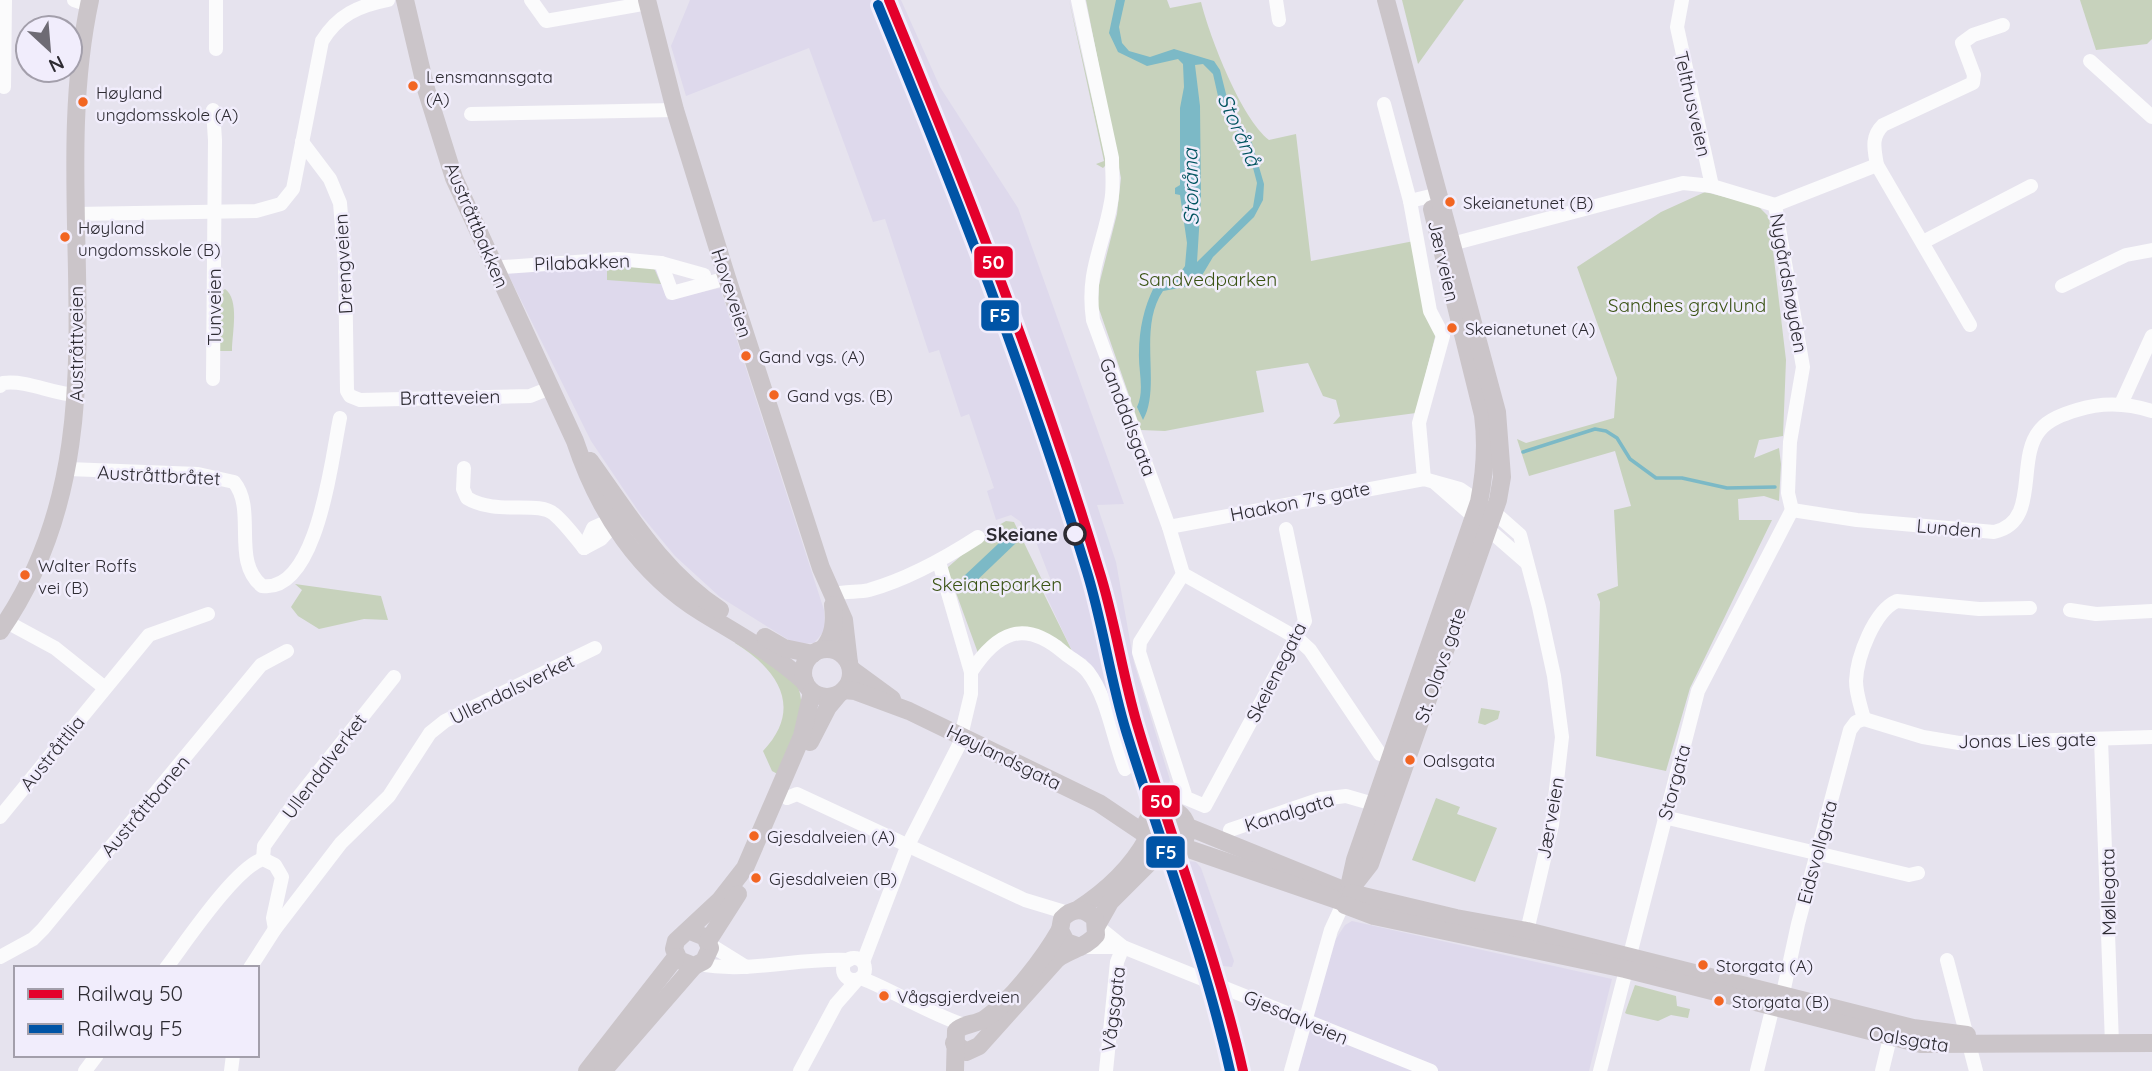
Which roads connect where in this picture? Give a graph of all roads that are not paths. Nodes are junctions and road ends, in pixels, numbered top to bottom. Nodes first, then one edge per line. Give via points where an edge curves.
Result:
1 (5, 0) edge
2 (216, 0) edge
3 (388, 0) edge
4 (405, 0) edge
5 (531, 0) edge
6 (1078, 0) edge
7 (1276, 0) edge
8 (1386, 0) edge
9 (1682, 0) edge
10 (648, 1) edge
11 (84, 2) edge
12 (1279, 20) dead end
13 (2003, 25) dead end
14 (216, 49) dead end
15 (2090, 61) dead end
16 (4, 87) dead end
17 (1384, 104) dead end
18 (213, 110) dead end
19 (675, 110) junction
20 (471, 114) dead end
21 (2152, 117) edge
22 (302, 142) junction
23 (1877, 165) junction
24 (1712, 186) junction
25 (2031, 186) dead end
26 (1434, 195) junction
27 (1410, 201) junction
28 (1774, 205) junction
29 (214, 213) junction
30 (75, 214) junction
31 (1923, 242) junction
32 (1447, 246) junction
33 (2152, 250) edge
34 (661, 262) junction
35 (504, 267) dead end
36 (704, 275) dead end
37 (727, 278) junction
38 (2062, 286) dead end
39 (1970, 325) dead end
40 (2152, 336) edge
41 (213, 379) dead end
42 (0, 386) edge
43 (550, 388) junction
44 (77, 395) junction
45 (350, 396) joint
46 (2121, 404) junction
47 (2152, 411) edge
48 (340, 418) dead end
49 (464, 468) dead end
50 (68, 469) junction
51 (1484, 475) junction
52 (1428, 480) junction
53 (1460, 489) junction
54 (1792, 510) junction
55 (1484, 515) junction
56 (616, 520) junction
57 (1169, 527) junction
58 (1286, 529) dead end
59 (978, 537) dead end
60 (939, 562) junction
61 (1183, 574) junction
62 (831, 595) junction
63 (2030, 608) dead end
64 (2070, 610) dead end
65 (2152, 611) edge
66 (208, 614) dead end
67 (5, 616) edge
68 (1297, 638) junction
69 (595, 648) dead end
70 (287, 651) dead end
71 (818, 652) junction
72 (850, 666) junction
73 (971, 672) junction
74 (394, 677) dead end
75 (808, 687) junction
76 (105, 688) junction
77 (841, 692) junction
78 (909, 711) junction
79 (1864, 719) junction
80 (2152, 737) edge
81 (2101, 739) junction
82 (960, 740) junction
83 (1380, 754) dead end
84 (1125, 769) dead end
85 (796, 798) junction
86 (1098, 803) junction
87 (1382, 806) junction
88 (1157, 811) junction
89 (0, 817) edge
90 (1664, 817) junction
91 (1186, 826) junction
92 (1230, 830) dead end
93 (1151, 841) junction
94 (1180, 846) junction
95 (907, 848) junction
96 (1817, 854) junction
97 (263, 859) junction
98 (1918, 873) dead end
99 (1346, 896) junction
100 (1066, 920) junction
101 (1097, 926) junction
102 (275, 929) junction
103 (690, 931) junction
104 (1530, 939) junction
105 (708, 942) junction
106 (1080, 947) junction
107 (1123, 947) junction
108 (0, 957) edge
109 (676, 957) junction
110 (1947, 960) dead end
111 (1627, 962) junction
112 (696, 965) junction
113 (168, 966) edge
114 (251, 966) edge
115 (747, 968) junction
116 (854, 968) junction
117 (1778, 1000) junction
118 (932, 1014) junction
119 (1304, 1022) junction
120 (967, 1025) junction
121 (2152, 1032) edge
122 (1890, 1038) junction
123 (2112, 1039) junction
124 (1968, 1040) junction
125 (954, 1043) junction
126 (2152, 1043) edge
127 (979, 1045) junction
128 (586, 1071) edge
129 (603, 1071) edge
130 (800, 1071) edge
131 (955, 1071) edge
132 (966, 1071) edge
133 (1106, 1071) edge
134 (1291, 1071) edge
135 (1431, 1071) edge
136 (1600, 1071) edge
137 (1757, 1071) edge
138 (1882, 1071) edge
139 (1976, 1071) edge

1 - 16 street
2 - 14 street
3 - 22 street via 348,13 327,33 314,69
4 - 43 main road, Austråttbakken via 454,178
5 - 10 street via 546,21
6 - 57 street, Ganddalsgata via 1112,169 1112,199 1090,286 1091,303 1100,344
7 - 12 street
8 - 26 main road, Jærveien
9 - 24 street, Telthusveien via 1677,21 1683,62
10 - 19 main road, Hoveveien
11 - 30 main road, Austråttveien via 75,106
13 - 23 street via 1962,43 1973,83 1875,133
15 - 21 street
17 - 27 street, Jærveien
18 - 29 street, Tunveien
19 - 20 street
19 - 37 main road, Hoveveien
22 - 29 street via 293,189 281,204 256,211
22 - 45 street, Drengveien via 330,178 340,203
23 - 28 street, Nygårdshøyden
23 - 31 street
24 - 28 street, Telthusveien
24 - 32 street, Telthusveien via 1683,183
25 - 31 street
26 - 27 street
26 - 32 main road, Jærveien
27 - 52 street, Jærveien via 1430,311 1443,336 1419,423
28 - 54 street, Nygårdshøyden via 1803,367 1791,433 1788,493
29 - 30 street
29 - 41 street, Tunveien
30 - 44 main road, Austråttveien
31 - 39 street
32 - 51 main road, Jærveien via 1483,415
32 - 55 main road, Jærveien via 1499,422 1502,477
33 - 38 street via 2126,255
34 - 35 street, Pilabakken via 618,259
34 - 36 street, Pilabakken
34 - 37 street via 672,293
37 - 62 main road, Hoveveien
40 - 46 street
42 - 44 street via 19,381
43 - 45 street, Bratteveien via 530,396 360,400
43 - 56 main road, Austråttbakken via 587,477
44 - 50 main road, Austråttveien
46 - 47 street, Lunden
46 - 54 street, Lunden via 2083,408 2040,429 2032,447 2022,505 2017,518 2004,530 1857,520
48 - 50 street, Austråttbråtet via 320,524 288,576 271,587 262,586 251,573 241,494 234,482 198,474
49 - 56 street via 467,498 495,509 553,512 584,548 593,528
50 - 67 main road, Austråttveien via 47,541
51 - 53 street
51 - 55 main road, Jærveien
52 - 53 street, Haakon 7's gate
52 - 55 street
52 - 57 street, Haakon 7's gate
53 - 55 street, Haakon 7's gate
54 - 90 street, Storgata via 1698,691
55 - 87 main road, St. Olavs gate
55 - 104 street, Jærveien via 1528,564 1554,676 1562,737 1552,825
56 - 71 main road, Austråttbakken via 704,600 784,648
56 - 75 main road, Austråttbakken via 657,578 701,612 778,658
57 - 61 street, Ganddalsgata
58 - 68 street, Skeienegata via 1305,621
59 - 60 street
60 - 62 street via 866,591 848,589
60 - 73 street
61 - 68 street
61 - 68 street, Skeienegata via 1140,642 1139,652 1186,798 1205,806
62 - 71 main road, Hoveveien via 835,622 829,641
62 - 72 main road, Hoveveien via 844,620
63 - 79 street via 1979,609 1897,601 1889,605 1877,615 1858,671
64 - 65 street via 2096,614
66 - 76 street, Austråttlia via 149,635
67 - 76 street
68 - 83 street via 1310,650
69 - 102 street, Ullendalsverket via 445,721 430,733 389,796 341,843
70 - 108 street, Austråttbanen via 261,664 43,929
71 - 72 main road via 842,654
71 - 75 main road via 806,661
72 - 77 main road via 850,681
72 - 78 main road, Høylandsgata
73 - 82 street via 971,694
73 - 84 street via 982,654 1003,637 1026,633 1046,637 1088,672
74 - 97 street, Ullendalverket via 300,795 262,850
75 - 77 main road via 820,696
75 - 103 main road via 803,737 762,835 732,885
76 - 89 street, Austråttlia
77 - 78 main road, Høylandsgata via 855,691
77 - 85 main road via 816,728
78 - 82 main road, Høylandsgata
79 - 81 street, Jonas Lies gate via 1959,743
79 - 96 street, Eidsvollgata via 1850,730
80 - 81 street, Jonas Lies gate
81 - 123 street, Møllegata
82 - 86 main road, Høylandsgata
82 - 95 street
85 - 95 street
85 - 105 main road
86 - 88 main road, Høylandsgata via 1142,814
86 - 93 main road, Høylandsgata
87 - 92 street, Kanalgata via 1346,796 1321,799
87 - 99 main road, St. Olavs gate via 1370,864
88 - 91 main road via 1175,811
88 - 93 main road via 1147,820
90 - 96 street
90 - 111 street, Storgata
91 - 94 main road
91 - 99 main road, Oalsgata
93 - 94 main road
93 - 100 main road via 1099,896
93 - 101 main road
94 - 99 main road, Oalsgata
95 - 100 street
95 - 116 street via 871,939
96 - 98 street via 1909,875
96 - 117 street, Eidsvollgata
97 - 102 street via 275,865 282,877 272,918
97 - 113 street via 231,884
99 - 104 main road, Oalsgata via 1374,916
99 - 119 street, St. Olavs gate
100 - 101 main road via 1090,914
100 - 106 main road via 1066,942
100 - 120 main road via 1048,951 996,1010
101 - 106 main road via 1090,943
101 - 107 street, Gjesdalveien
102 - 114 street, Ullendalsverket
103 - 105 main road via 702,934
103 - 109 main road via 677,939
104 - 111 main road, Oalsgata
105 - 112 main road via 708,956
105 - 115 street
106 - 107 street, Gjesdalveien
106 - 127 main road via 1057,959
107 - 119 street, Gjesdalveien
107 - 133 street, Vågsgata via 1117,962
109 - 112 main road
109 - 128 main road
110 - 124 street
111 - 117 main road, Oalsgata
111 - 136 street, Storgata
112 - 115 street
112 - 129 main road
115 - 116 street via 821,958
116 - 118 street
116 - 130 street
117 - 122 main road, Oalsgata
117 - 124 main road, Oalsgata
117 - 137 street, Eidsvollgata
118 - 120 street
118 - 125 street
119 - 134 street, St. Olavs gate
119 - 135 street, Gjesdalveien
120 - 125 main road via 956,1031
120 - 127 main road via 979,1031
121 - 123 main road, Oalsgata
122 - 124 main road, Oalsgata via 1920,1044
122 - 138 street
123 - 124 main road, Oalsgata
123 - 126 main road, Oalsgata
124 - 139 street
125 - 127 main road via 966,1052
125 - 131 main road
127 - 132 main road

